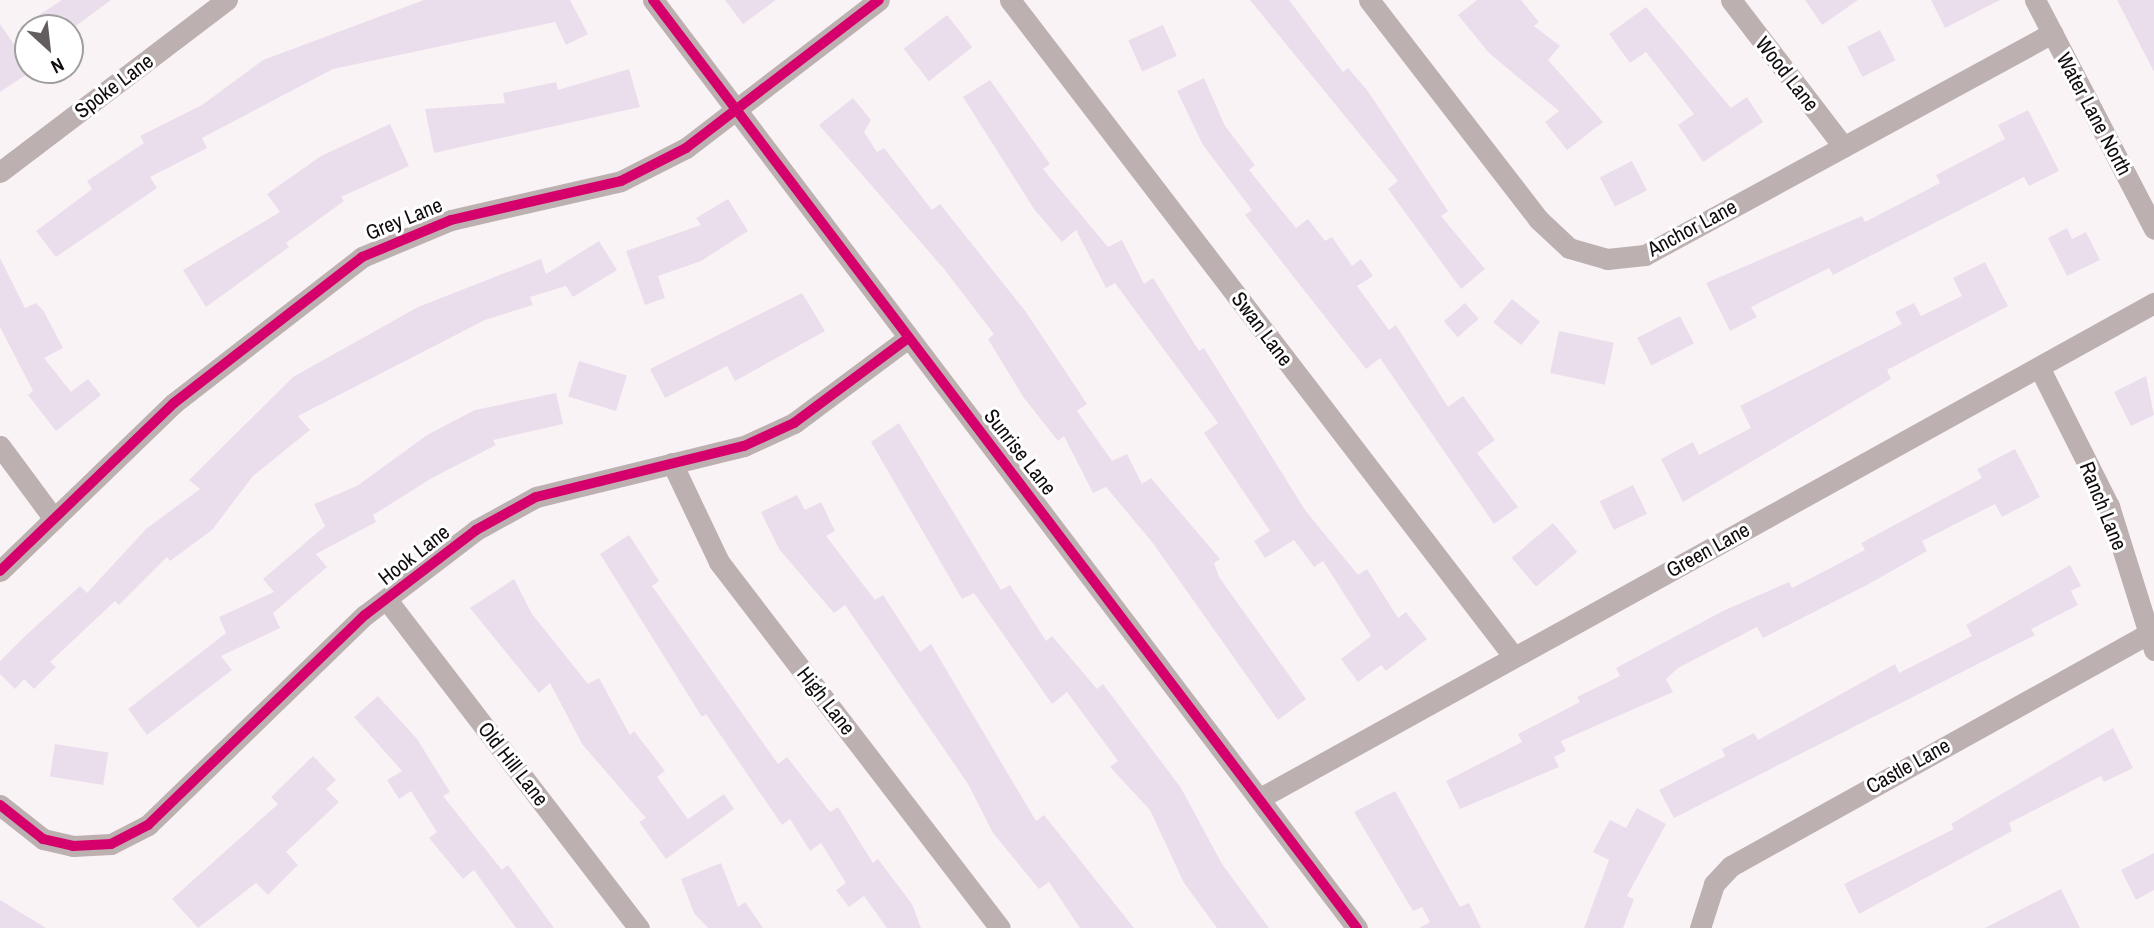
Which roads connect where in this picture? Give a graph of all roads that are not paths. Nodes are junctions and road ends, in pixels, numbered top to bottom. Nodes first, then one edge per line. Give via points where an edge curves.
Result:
1 (227, 0) edge
2 (653, 0) edge
3 (879, 0) edge
4 (1010, 0) edge
5 (1369, 0) edge
6 (1731, 0) edge
7 (2035, 0) edge
8 (2052, 33) junction
9 (735, 111) junction
10 (1844, 147) junction
11 (0, 172) edge
12 (2154, 229) edge
13 (2154, 303) edge
14 (908, 338) junction
15 (2039, 367) junction
16 (0, 446) edge
17 (672, 463) junction
18 (54, 519) junction
19 (0, 571) edge
20 (387, 600) junction
21 (2151, 642) edge
22 (1514, 657) junction
23 (1262, 797) junction
24 (0, 805) edge
25 (639, 928) edge
26 (1000, 928) edge
27 (1357, 928) edge
28 (1700, 928) edge

1 - 11 street, Spoke Lane
2 - 9 street, Sunrise Lane
3 - 9 street, Grey Lane
4 - 22 street, Swan Lane
5 - 10 street, Anchor Lane via 1538,219 1583,254 1645,255
6 - 10 street, Wood Lane
7 - 8 street, Water Lane North
8 - 10 street, Anchor Lane
8 - 12 street, Water Lane North
9 - 14 street, Sunrise Lane
9 - 18 street, Grey Lane via 686,148 621,181 451,220 362,257 174,403
13 - 15 street, Green Lane
14 - 17 street, Hook Lane via 794,423 744,446
14 - 23 street, Sunrise Lane
15 - 21 street, Ranch Lane via 2109,506
15 - 22 street, Green Lane
16 - 18 street
17 - 20 street, Hook Lane via 537,497 476,530
17 - 26 street, High Lane via 719,562
18 - 19 street, Grey Lane
20 - 24 street, Hook Lane via 148,825 111,844 73,846 43,839
20 - 25 street, Old Hill Lane
21 - 28 street, Castle Lane via 1740,860 1714,884
22 - 23 street, Green Lane
23 - 27 street, Sunrise Lane

